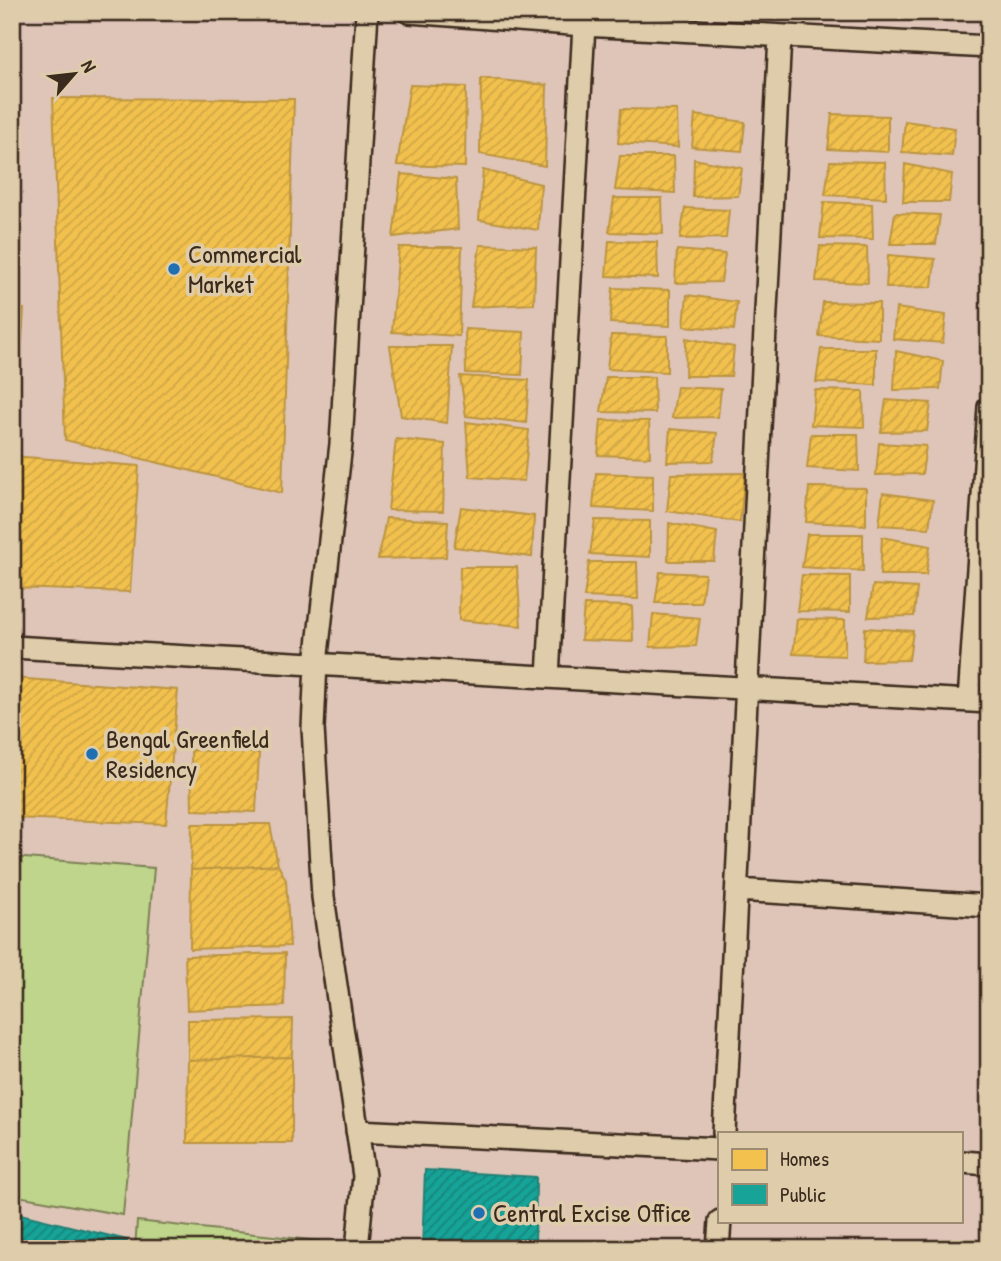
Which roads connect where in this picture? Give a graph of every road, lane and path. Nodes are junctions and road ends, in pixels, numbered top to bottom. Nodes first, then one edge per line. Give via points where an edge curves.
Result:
1 (367, 12) edge
2 (409, 12) edge
3 (692, 21) edge
4 (584, 25) junction
5 (780, 36) junction
6 (989, 47) edge
7 (989, 407) edge
8 (12, 648) edge
9 (316, 663) junction
10 (548, 677) junction
11 (747, 688) junction
12 (979, 701) edge
13 (737, 890) junction
14 (989, 906) edge
15 (357, 1132) junction
16 (724, 1132) edge
17 (718, 1149) edge
18 (962, 1162) edge
19 (989, 1164) edge
20 (720, 1222) edge
21 (357, 1249) edge
22 (718, 1249) edge

1 - 9 street via 341,444
2 - 4 street
3 - 4 street
3 - 5 street
4 - 10 street
5 - 6 street
5 - 11 street
7 - 12 street
8 - 9 street
9 - 10 street
9 - 15 street via 313,728 323,897
10 - 11 street
11 - 12 street
11 - 13 street
13 - 14 street
13 - 16 street
15 - 17 street
15 - 21 street via 364,1176
18 - 19 street
20 - 22 street

